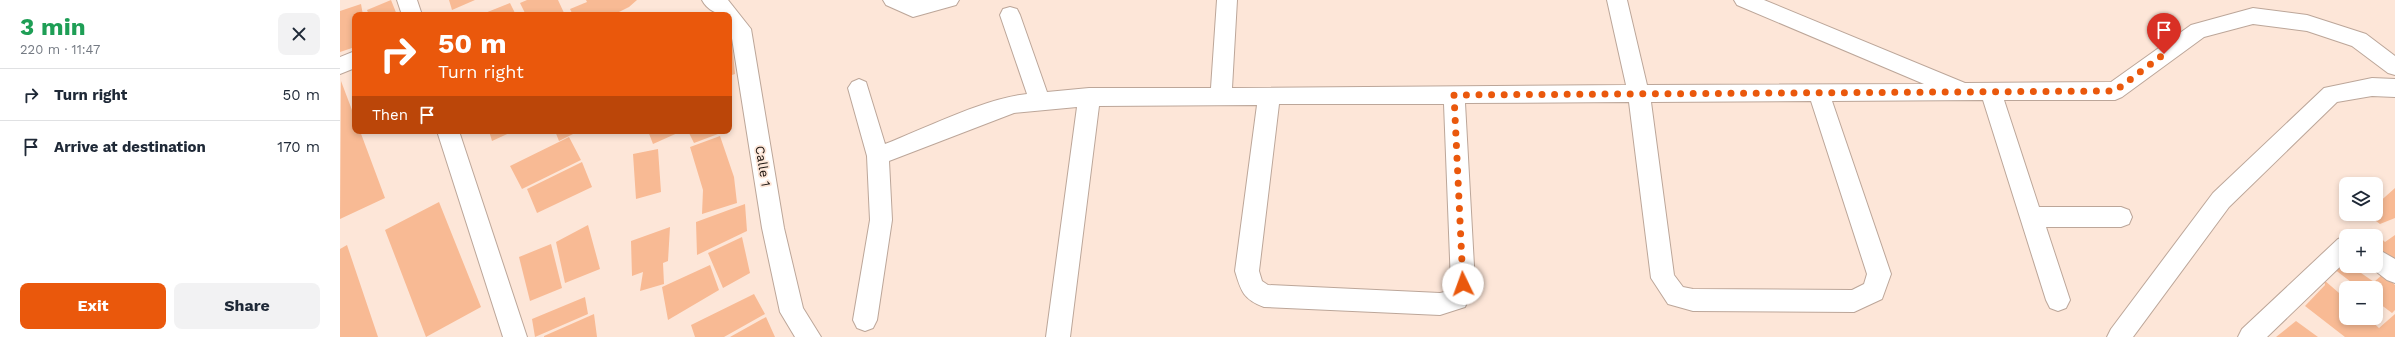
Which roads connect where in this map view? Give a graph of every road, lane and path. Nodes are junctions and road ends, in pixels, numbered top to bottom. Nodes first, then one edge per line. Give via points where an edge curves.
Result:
1 (407, 0) edge
2 (712, 0) edge
3 (893, 0) edge
4 (949, 0) edge
5 (1227, 0) edge
6 (1617, 0) edge
7 (1744, 0) edge
8 (411, 12) edge
9 (727, 12) edge
10 (1010, 15) dead end
11 (732, 18) edge
12 (352, 60) edge
13 (340, 66) edge
14 (2395, 68) edge
15 (859, 88) dead end
16 (2395, 88) edge
17 (1967, 92) junction
18 (1991, 92) junction
19 (1819, 93) junction
20 (1639, 94) junction
21 (1454, 95) junction
22 (1221, 96) junction
23 (1269, 97) junction
24 (1089, 98) junction
25 (1040, 101) junction
26 (449, 134) edge
27 (878, 156) junction
28 (2031, 217) junction
29 (2121, 217) dead end
30 (2339, 253) edge
31 (2383, 264) edge
32 (2395, 273) edge
33 (2058, 300) dead end
34 (865, 320) dead end
35 (515, 337) edge
36 (809, 337) edge
37 (1058, 337) edge
38 (2119, 337) edge
39 (2250, 337) edge

1 - 8 street
2 - 9 street, Calle 1
3 - 4 street via 914,9
5 - 22 street
6 - 20 street
7 - 17 street
10 - 25 street
11 - 36 street, Calle 1 via 741,29 773,228 792,312
12 - 13 street
14 - 18 street via 2359,40 2308,23 2253,16 2198,31 2115,91
15 - 27 street
16 - 38 street via 2372,87 2331,94 2221,200
17 - 18 street
17 - 19 street
18 - 28 street
19 - 20 street
19 - 20 street via 1879,274 1874,291 1854,301 1693,300 1676,296 1663,278
20 - 21 street
21 - 23 street
21 - 23 street via 1463,284 1457,299 1440,304 1264,296 1252,288 1247,271
22 - 23 street
22 - 24 street
24 - 25 street
24 - 37 street
25 - 27 street via 1014,104 989,112
26 - 35 street
27 - 34 street via 881,220
28 - 29 street
28 - 33 street
30 - 39 street
31 - 32 street

